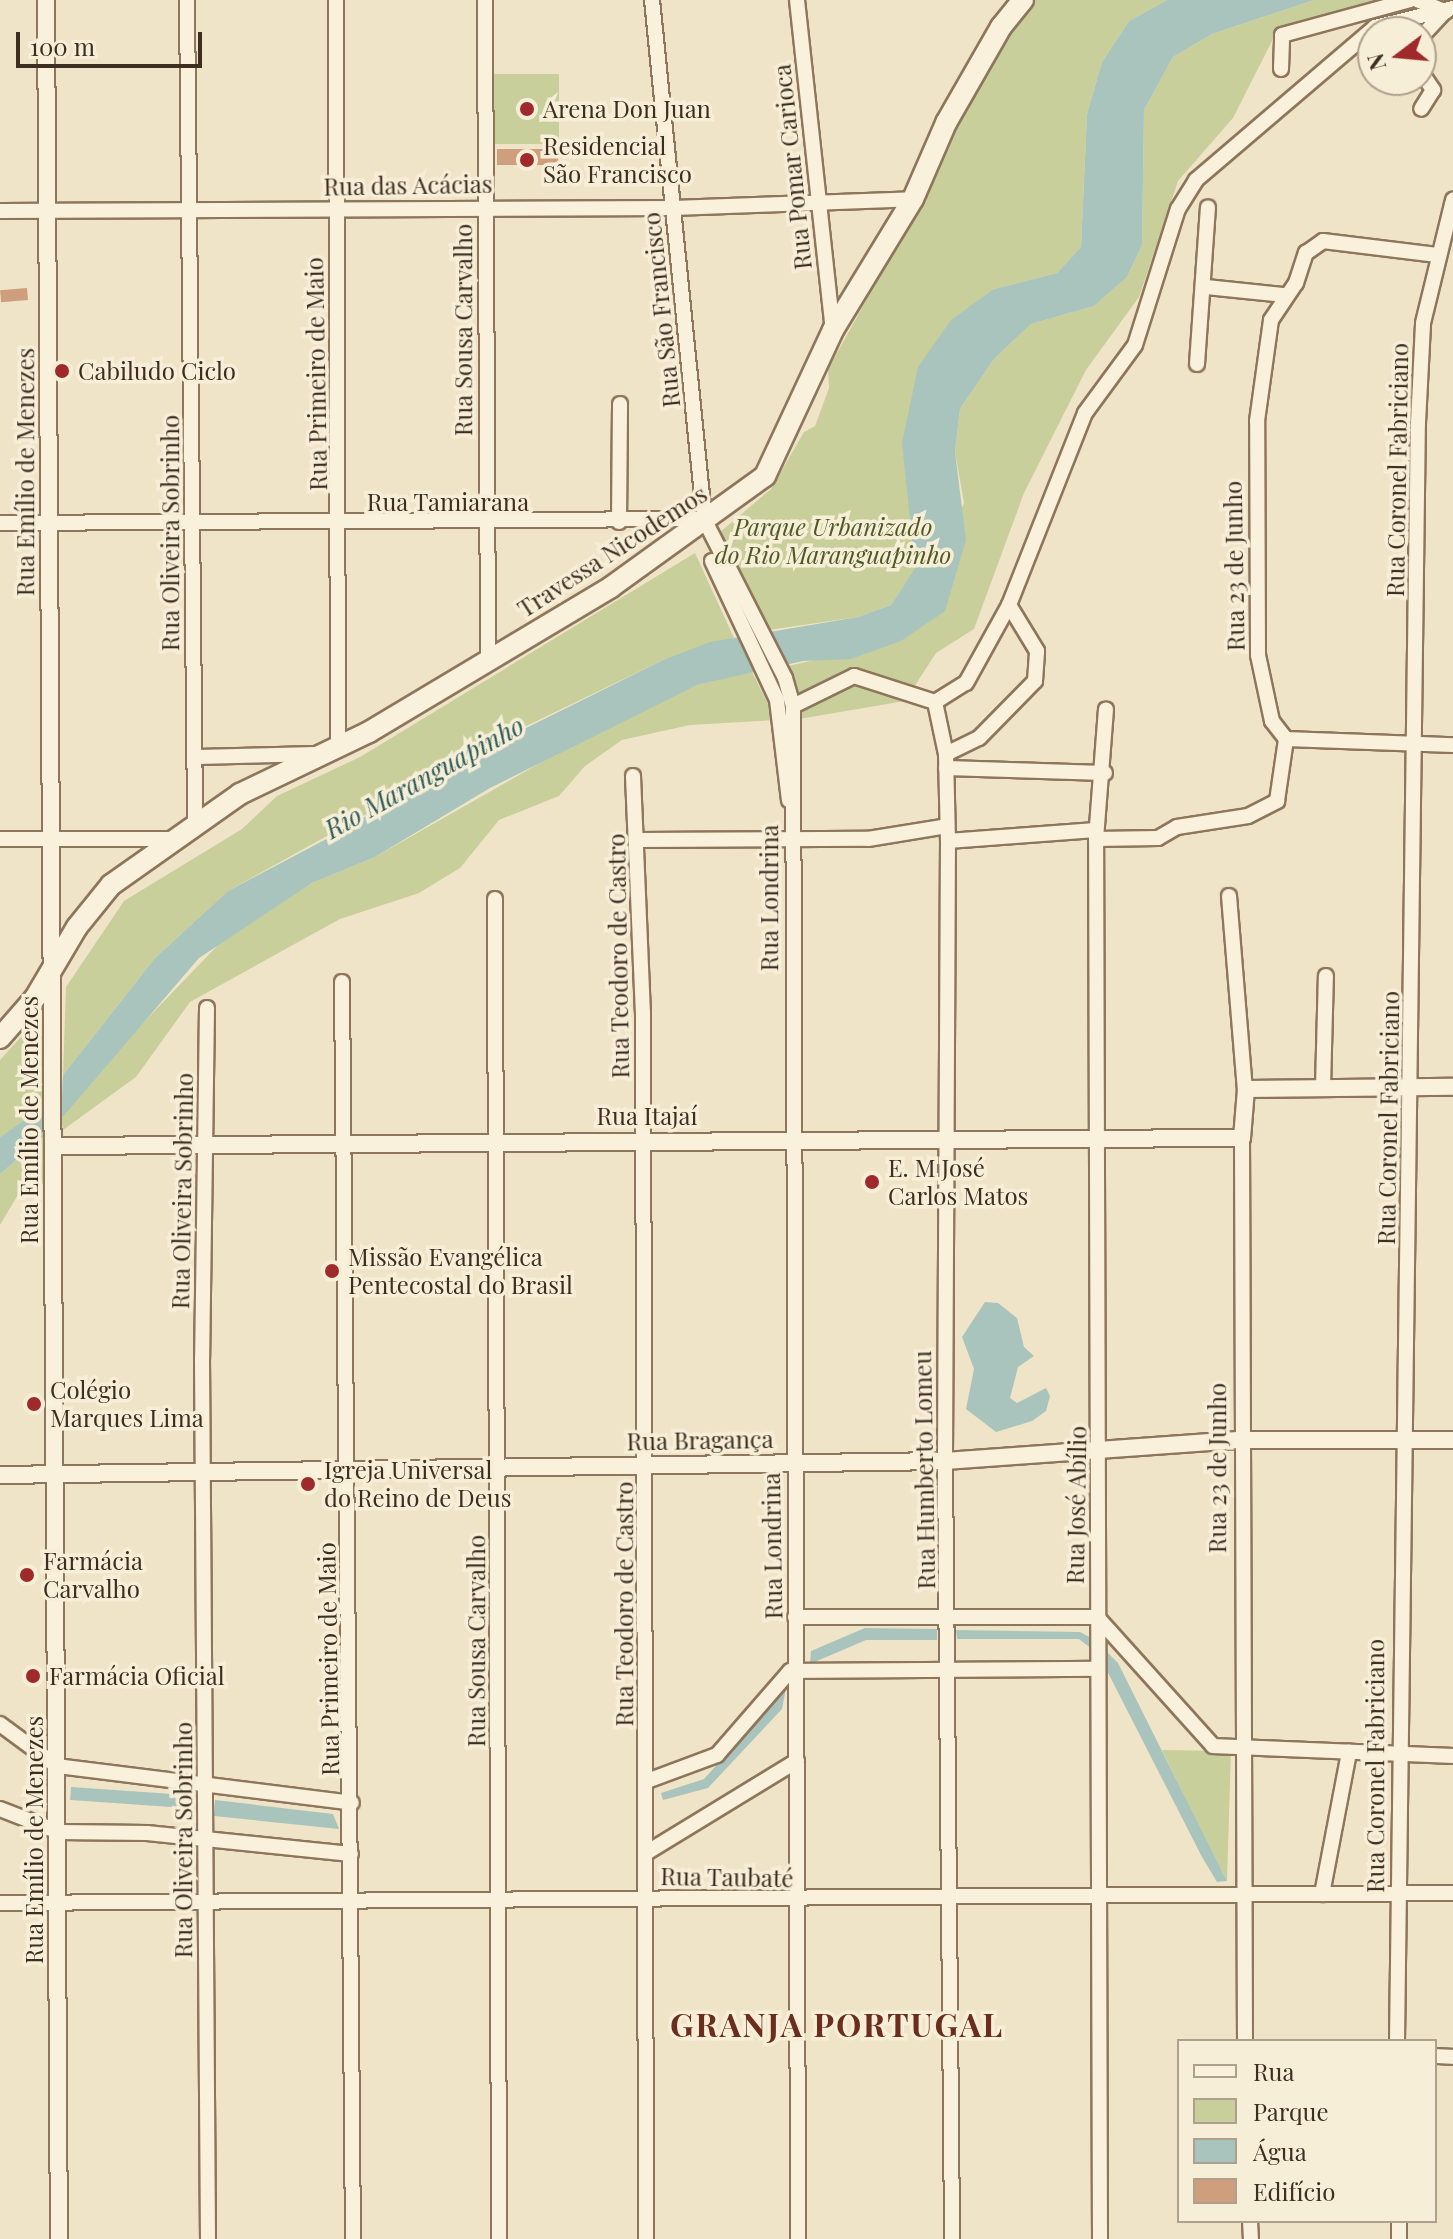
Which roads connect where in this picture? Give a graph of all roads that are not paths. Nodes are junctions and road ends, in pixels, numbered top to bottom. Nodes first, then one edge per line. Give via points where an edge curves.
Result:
1 (46, 0) edge
2 (187, 0) edge
3 (336, 0) edge
4 (485, 0) edge
5 (652, 0) edge
6 (797, 0) edge
7 (1023, 0) edge
8 (1410, 0) edge
9 (1417, 0) edge
10 (1450, 11) edge
11 (1281, 69) dead end
12 (1429, 96) edge
13 (1421, 109) dead end
14 (913, 199) junction
15 (1453, 200) edge
16 (817, 204) junction
17 (485, 206) junction
18 (1208, 207) dead end
19 (673, 208) junction
20 (191, 209) junction
21 (336, 209) junction
22 (0, 211) edge
23 (50, 211) junction
24 (1437, 255) junction
25 (1206, 287) junction
26 (1283, 295) junction
27 (833, 330) junction
28 (1197, 364) dead end
29 (620, 404) dead end
30 (704, 519) junction
31 (619, 522) junction
32 (0, 523) edge
33 (49, 523) junction
34 (191, 523) junction
35 (340, 525) junction
36 (485, 525) junction
37 (1009, 605) junction
38 (488, 659) junction
39 (935, 702) junction
40 (793, 706) junction
41 (1106, 709) dead end
42 (1286, 739) junction
43 (1415, 742) junction
44 (1453, 745) edge
45 (329, 751) junction
46 (195, 757) junction
47 (946, 761) junction
48 (1105, 773) junction
49 (633, 776) dead end
50 (791, 805) junction
51 (195, 825) junction
52 (948, 834) junction
53 (1096, 834) junction
54 (791, 837) junction
55 (0, 839) edge
56 (51, 839) junction
57 (176, 839) junction
58 (639, 840) junction
59 (1229, 896) dead end
60 (495, 899) dead end
61 (51, 975) junction
62 (1326, 976) dead end
63 (342, 982) dead end
64 (207, 1008) dead end
65 (0, 1038) edge
66 (1410, 1085) junction
67 (1323, 1087) junction
68 (1453, 1087) edge
69 (1245, 1090) junction
70 (1242, 1138) junction
71 (53, 1139) junction
72 (791, 1139) junction
73 (1096, 1139) junction
74 (494, 1140) junction
75 (643, 1140) junction
76 (945, 1140) junction
77 (345, 1143) junction
78 (203, 1145) junction
79 (1241, 1440) junction
80 (1401, 1440) junction
81 (1453, 1440) edge
82 (1100, 1451) junction
83 (945, 1461) junction
84 (793, 1463) junction
85 (645, 1465) junction
86 (497, 1466) junction
87 (202, 1469) junction
88 (349, 1469) junction
89 (56, 1472) junction
90 (0, 1475) edge
91 (948, 1616) junction
92 (795, 1617) junction
93 (1097, 1617) junction
94 (1096, 1669) junction
95 (796, 1670) junction
96 (948, 1672) junction
97 (0, 1724) edge
98 (1241, 1751) junction
99 (1349, 1752) junction
100 (1396, 1755) junction
101 (1453, 1756) edge
102 (797, 1761) junction
103 (57, 1766) junction
104 (205, 1780) junction
105 (647, 1781) junction
106 (352, 1803) junction
107 (0, 1809) edge
108 (59, 1832) junction
109 (206, 1838) junction
110 (646, 1853) junction
111 (351, 1854) junction
112 (1396, 1892) junction
113 (1453, 1893) edge
114 (1322, 1894) junction
115 (1241, 1896) junction
116 (645, 1898) junction
117 (1098, 1899) junction
118 (796, 1900) junction
119 (949, 1900) junction
120 (351, 1901) junction
121 (0, 1903) edge
122 (499, 1903) junction
123 (59, 1904) junction
124 (205, 1904) junction
125 (1245, 2039) edge
126 (1397, 2039) edge
127 (59, 2239) edge
128 (208, 2239) edge
129 (353, 2239) edge
130 (499, 2239) edge
131 (646, 2239) edge
132 (798, 2239) edge
133 (952, 2239) edge
134 (1100, 2239) edge

1 - 23 street, Rua Emílio de Menezes
2 - 20 street, Rua Oliveira Sobrinho
3 - 21 street, Rua Primeiro de Maio
4 - 17 street, Rua Sousa Carvalho
5 - 19 street, Rua São Francisco
6 - 16 street, Rua Pomar Carioca
7 - 14 main road, Travessa Nicodemos via 946,123
8 - 11 street via 1282,35
9 - 10 street
10 - 37 street via 1375,27 1196,180 1178,209 1146,322 1085,413
12 - 13 street
14 - 16 street, Rua das Acácias
14 - 27 main road, Travessa Nicodemos
15 - 24 street, Rua Coronel Fabriciano
16 - 19 street, Rua das Acácias
16 - 27 street, Rua Pomar Carioca
17 - 19 street, Rua das Acácias
17 - 21 street, Rua das Acácias
17 - 36 street, Rua Sousa Carvalho
18 - 25 street
19 - 30 street, Rua São Francisco
20 - 21 street, Rua das Acácias
20 - 23 street, Rua das Acácias
20 - 34 street, Rua Oliveira Sobrinho
21 - 35 street, Rua Primeiro de Maio
22 - 23 street, Rua das Acácias
23 - 33 street, Rua Emílio de Menezes
24 - 26 street, Rua 23 de Junho via 1323,241 1306,253 1296,283
24 - 43 street, Rua Coronel Fabriciano via 1420,377
25 - 26 street
25 - 28 street via 1197,316
26 - 42 street, Rua 23 de Junho via 1271,320 1257,421 1258,655 1272,721
27 - 30 main road, Travessa Nicodemos via 765,476
29 - 31 street
30 - 31 street, Rua Tamiarana
30 - 38 main road, Travessa Nicodemos via 611,587
30 - 40 street via 785,678
30 - 50 street, Rua São Francisco via 706,544 735,619 771,686 781,717
31 - 36 street, Rua Tamiarana
32 - 33 street, Rua Tamiarana
33 - 34 street, Rua Tamiarana
33 - 56 street, Rua Emílio de Menezes
34 - 35 street, Rua Tamiarana
34 - 46 street, Rua Oliveira Sobrinho
35 - 36 street, Rua Tamiarana
35 - 45 street, Rua Primeiro de Maio
36 - 38 street, Rua Sousa Carvalho
37 - 39 street via 966,683
37 - 47 street via 1037,651 1035,681 979,738
38 - 45 main road, Travessa Nicodemos
39 - 40 street via 854,676
39 - 47 street, Rua Humberto Lomeu
40 - 50 street
41 - 48 street, Rua José Abílio
42 - 43 street
42 - 53 street via 1281,793 1271,808 1177,827 1158,838
43 - 44 street
43 - 66 street, Rua Coronel Fabriciano
45 - 46 street
45 - 51 main road, Travessa Nicodemos
46 - 51 street, Rua Oliveira Sobrinho
47 - 48 street
47 - 52 street, Rua Humberto Lomeu
48 - 53 street, Rua José Abílio
49 - 58 street, Rua Teodoro de Castro
50 - 54 street, Rua Londrina
51 - 57 main road, Travessa Nicodemos
52 - 53 street
52 - 54 street
52 - 76 street, Rua Humberto Lomeu
53 - 73 street, Rua José Abílio
54 - 58 street
54 - 72 street, Rua Londrina
55 - 56 street
56 - 57 street
56 - 61 street, Rua Emílio de Menezes
57 - 61 main road, Travessa Nicodemos via 93,904
58 - 75 street, Rua Teodoro de Castro
59 - 69 street, Rua 23 de Junho
60 - 74 street, Rua Sousa Carvalho
61 - 65 main road, Travessa Nicodemos
61 - 71 street, Rua Emílio de Menezes
62 - 67 street
63 - 77 street, Rua Primeiro de Maio
64 - 78 street, Rua Oliveira Sobrinho
66 - 67 street
66 - 68 street
66 - 80 street, Rua Coronel Fabriciano
67 - 69 street
69 - 70 street, Rua 23 de Junho
70 - 73 street, Rua Itajaí
70 - 79 street, Rua 23 de Junho
71 - 78 street, Rua Itajaí
71 - 89 street, Rua Emílio de Menezes
72 - 75 street, Rua Itajaí
72 - 76 street, Rua Itajaí
72 - 84 street, Rua Londrina
73 - 76 street, Rua Itajaí
73 - 82 street, Rua José Abílio
74 - 75 street, Rua Itajaí
74 - 77 street, Rua Itajaí
74 - 86 street, Rua Sousa Carvalho
75 - 85 street, Rua Teodoro de Castro
76 - 83 street, Rua Humberto Lomeu
77 - 78 street, Rua Itajaí
77 - 88 street, Rua Primeiro de Maio
78 - 87 street, Rua Oliveira Sobrinho
79 - 80 street, Rua Bragança
79 - 82 street, Rua Bragança
79 - 98 street, Rua 23 de Junho
80 - 81 street, Rua Bragança
80 - 100 street, Rua Coronel Fabriciano
82 - 83 street, Rua Bragança
82 - 93 street, Rua José Abílio
83 - 84 street, Rua Bragança
83 - 91 street, Rua Humberto Lomeu
84 - 85 street, Rua Bragança
84 - 92 street, Rua Londrina
85 - 86 street, Rua Bragança
85 - 105 street, Rua Teodoro de Castro
86 - 88 street, Rua Bragança
86 - 122 street, Rua Sousa Carvalho
87 - 88 street, Rua Bragança
87 - 89 street, Rua Bragança
87 - 104 street, Rua Oliveira Sobrinho
88 - 106 street, Rua Primeiro de Maio
89 - 90 street, Rua Bragança
89 - 103 street, Rua Emílio de Menezes
91 - 92 street
91 - 93 street
91 - 96 street, Rua Humberto Lomeu
92 - 95 street, Rua Londrina
93 - 94 street, Rua José Abílio
93 - 98 street via 1205,1740
94 - 96 street
94 - 117 street, Rua José Abílio
95 - 96 street
95 - 102 street, Rua Londrina
95 - 105 street via 763,1695 717,1755
96 - 119 street, Rua Humberto Lomeu
97 - 103 street
98 - 99 street
98 - 115 street, Rua 23 de Junho
99 - 100 street
99 - 114 street
100 - 101 street
100 - 112 street, Rua Coronel Fabriciano
102 - 110 street
102 - 118 street, Rua Londrina
103 - 104 street
103 - 108 street, Rua Emílio de Menezes
104 - 106 street
104 - 109 street, Rua Oliveira Sobrinho
105 - 110 street, Rua Teodoro de Castro
106 - 111 street, Rua Primeiro de Maio
107 - 108 street
108 - 109 street
108 - 123 street, Rua Emílio de Menezes
109 - 111 street
109 - 124 street, Rua Oliveira Sobrinho
110 - 116 street, Rua Teodoro de Castro
111 - 120 street, Rua Primeiro de Maio
112 - 113 street, Rua Taubaté
112 - 114 street, Rua Taubaté
112 - 126 street, Rua Coronel Fabriciano
114 - 115 street, Rua Taubaté
115 - 117 street, Rua Taubaté
115 - 125 street, Rua 23 de Junho
116 - 118 street, Rua Taubaté
116 - 122 street, Rua Taubaté
116 - 131 street, Rua Teodoro de Castro
117 - 119 street, Rua Taubaté
117 - 134 street, Rua José Abílio
118 - 119 street, Rua Taubaté
118 - 132 street, Rua Londrina
119 - 133 street, Rua Humberto Lomeu
120 - 122 street, Rua Taubaté
120 - 124 street, Rua Taubaté
120 - 129 street, Rua Primeiro de Maio
121 - 123 street, Rua Taubaté
122 - 130 street, Rua Sousa Carvalho
123 - 124 street, Rua Taubaté
123 - 127 street, Rua Emílio de Menezes
124 - 128 street, Rua Oliveira Sobrinho

